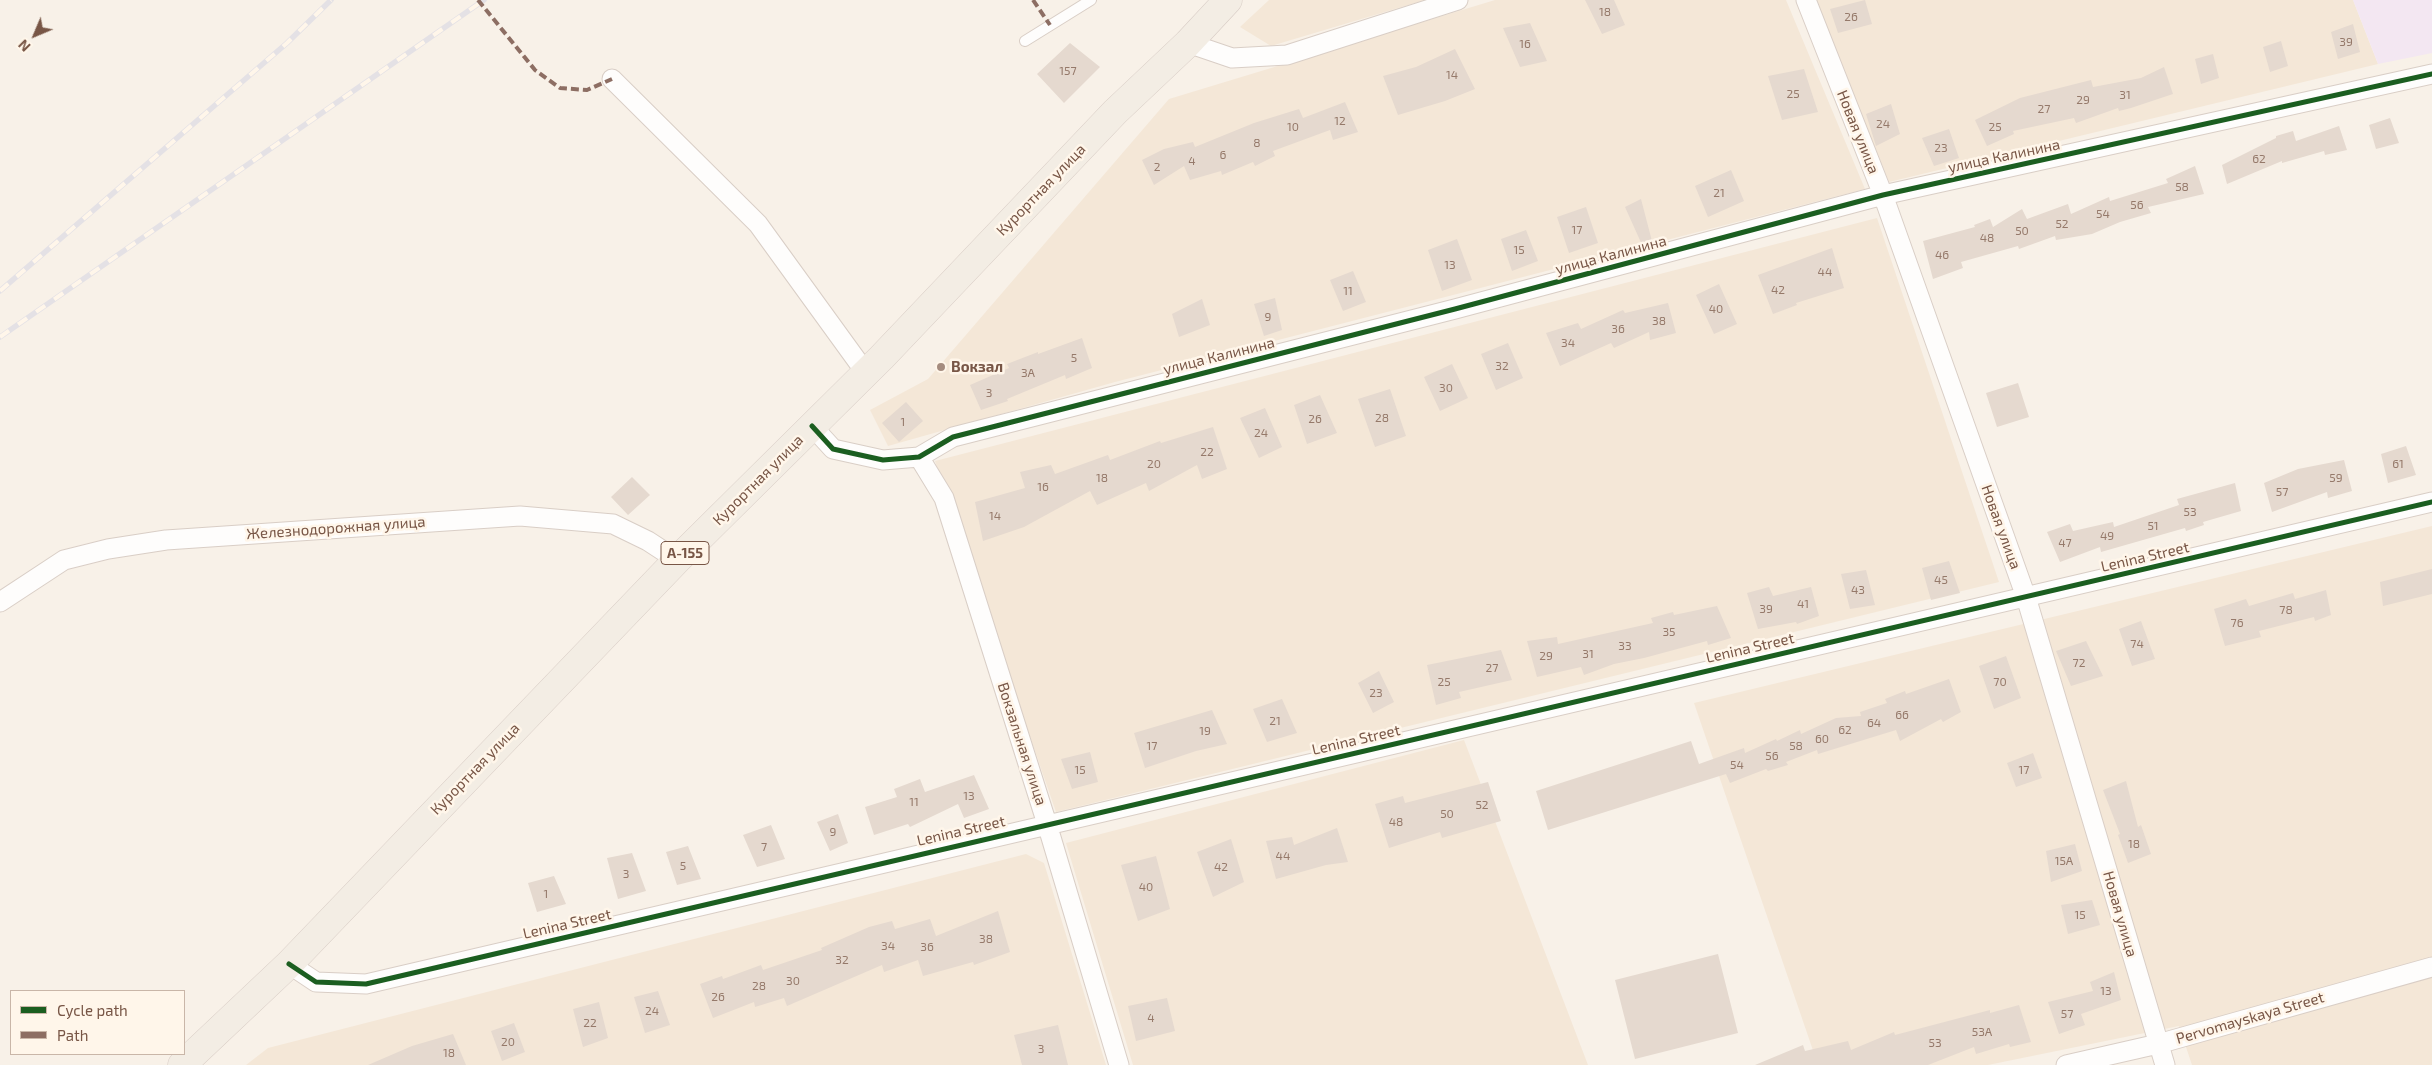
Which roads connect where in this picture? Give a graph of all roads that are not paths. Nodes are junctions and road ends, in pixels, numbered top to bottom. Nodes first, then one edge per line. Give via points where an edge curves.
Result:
1 (1091, 0) edge
2 (1228, 0) edge
3 (1458, 0) edge
4 (1806, 0) edge
5 (1025, 41) dead end
6 (1188, 43) junction
7 (2432, 74) edge
8 (612, 79) dead end
9 (1883, 195) junction
10 (866, 373) junction
11 (812, 426) junction
12 (919, 457) junction
13 (2432, 502) edge
14 (678, 560) junction
15 (2026, 598) junction
16 (0, 602) edge
17 (1047, 824) junction
18 (289, 964) junction
19 (2432, 967) edge
20 (2158, 1044) junction
21 (182, 1065) edge
22 (1120, 1065) edge
23 (2066, 1065) edge
24 (2165, 1065) edge

1 - 5 lane
2 - 6 main road, Курортная улица / А-155
3 - 6 street via 1287,55 1232,58
4 - 9 street, Новая улица
6 - 10 main road, Курортная улица / А-155 via 1116,112
7 - 9 street, улица Калинина
8 - 10 street via 758,224
9 - 12 street, улица Калинина via 954,437
9 - 15 street, Новая улица
10 - 11 main road, Курортная улица / А-155
11 - 12 street, улица Калинина via 833,449 882,460
11 - 14 main road, Курортная улица / А-155
12 - 17 street, Вокзальная улица via 944,498
13 - 15 street, Lenina Street
14 - 16 street, Железнодорожная улица via 612,524 520,516 166,540 108,549 64,560
14 - 18 main road, Курортная улица / А-155
15 - 17 street, Lenina Street
15 - 20 street, Новая улица
17 - 18 street, Lenina Street via 366,984 316,982
17 - 22 street, Вокзальная улица
18 - 21 main road, Курортная улица / А-155
19 - 20 street, Pervomayskaya Street
20 - 23 street, Pervomayskaya Street
20 - 24 street, Новая улица

